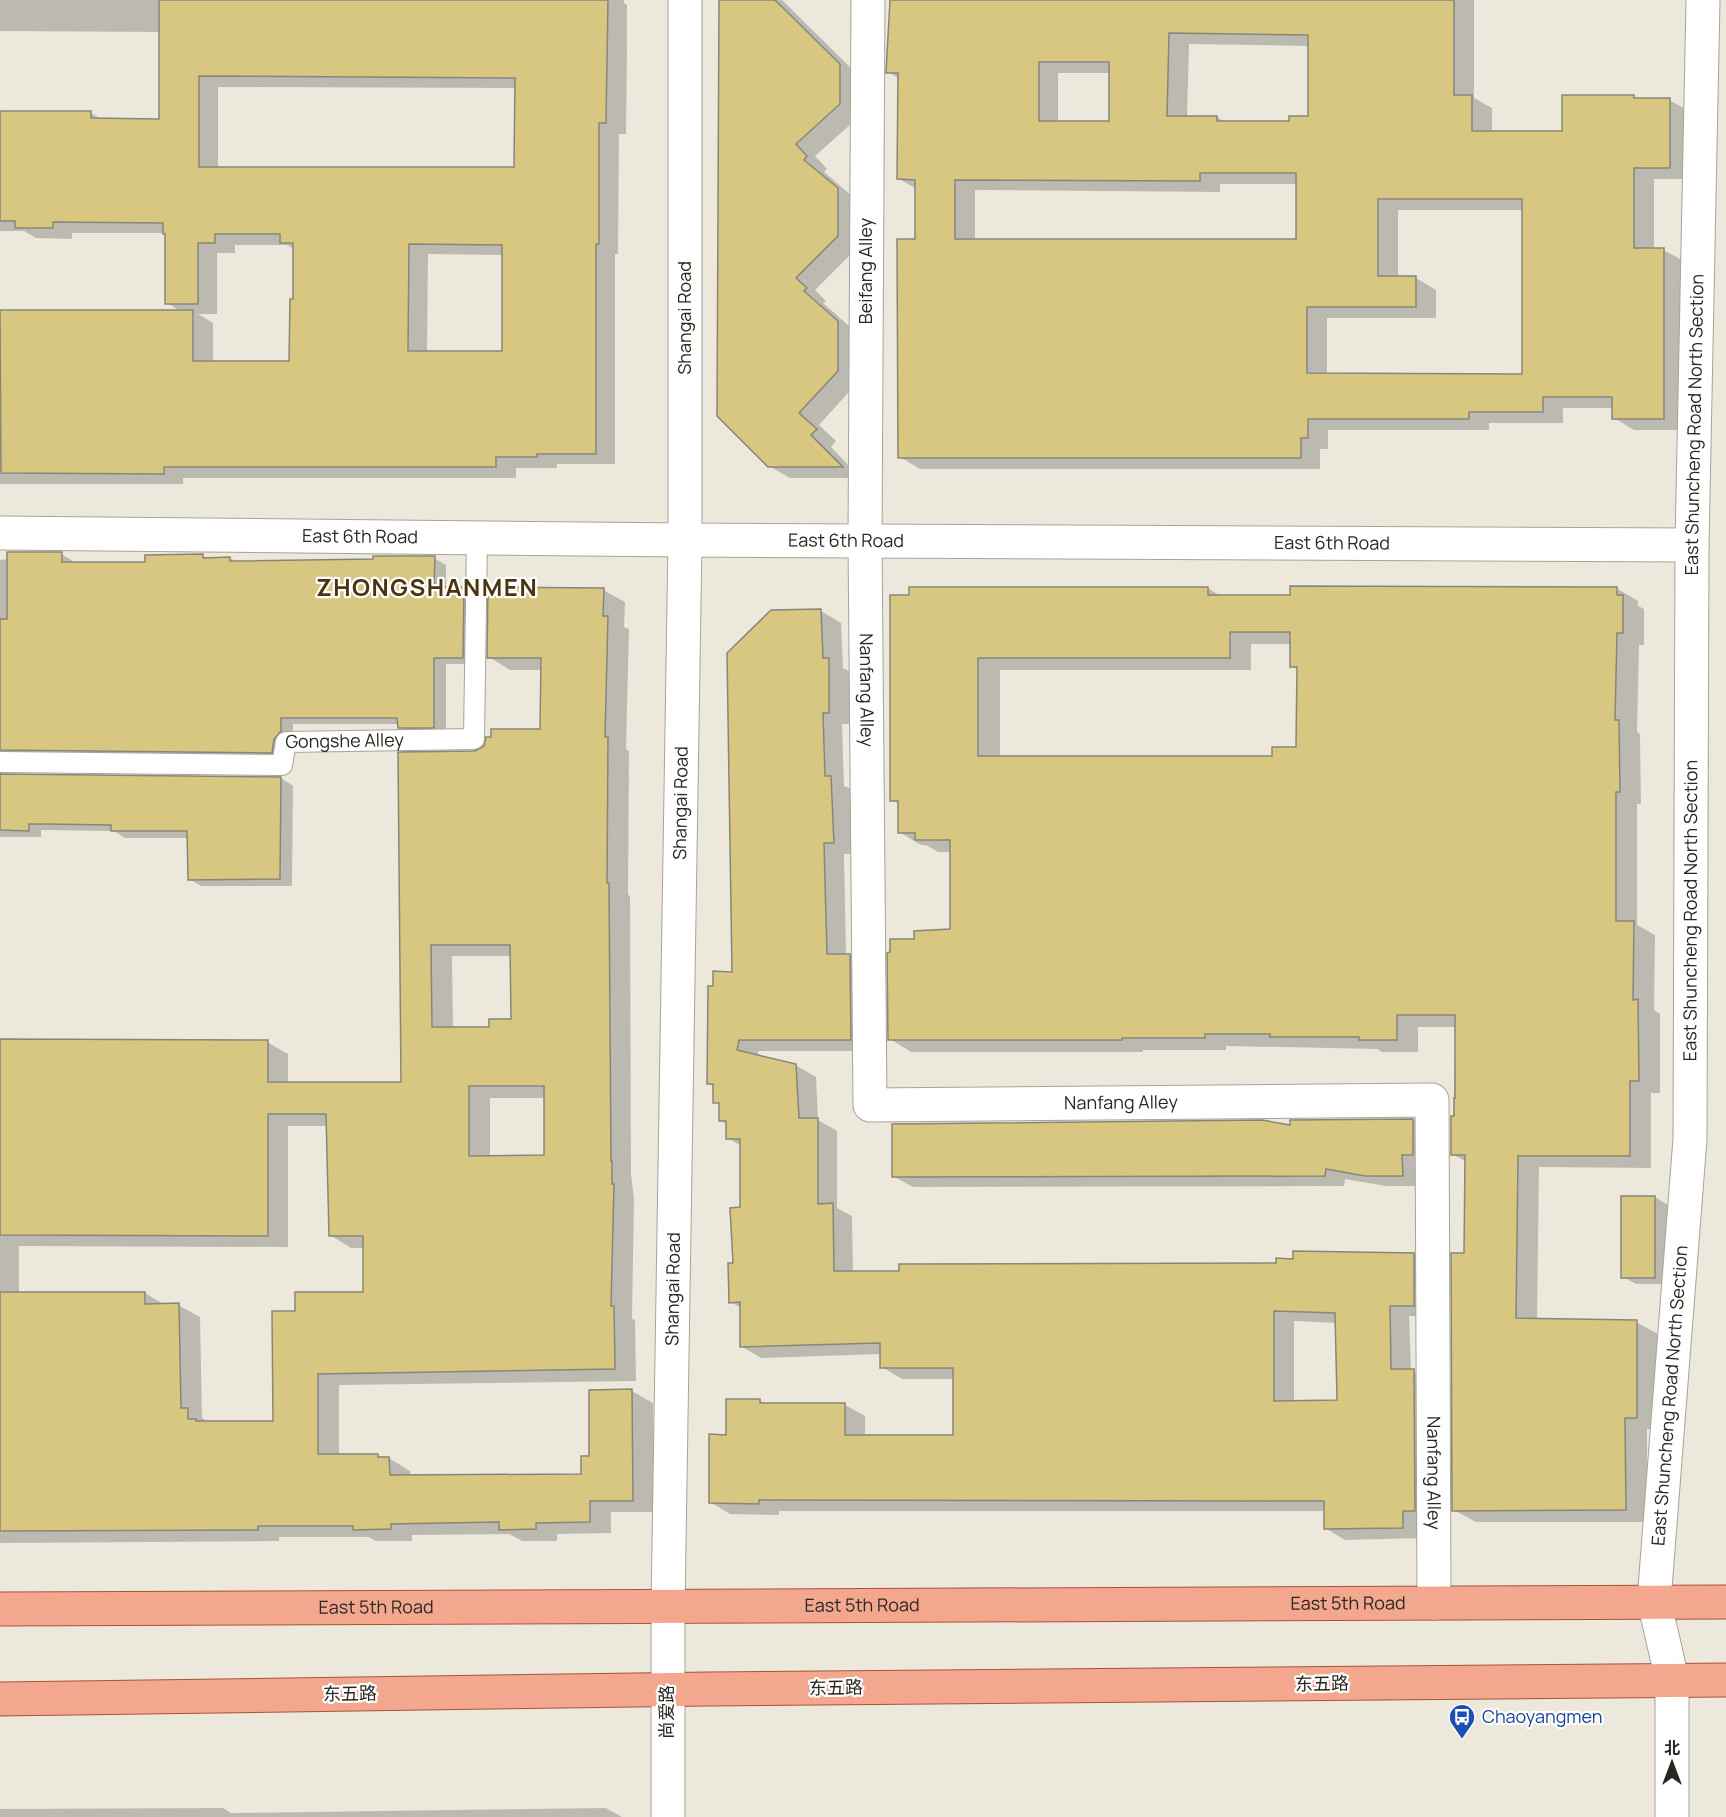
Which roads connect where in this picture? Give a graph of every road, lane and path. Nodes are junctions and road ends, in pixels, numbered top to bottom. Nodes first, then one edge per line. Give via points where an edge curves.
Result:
1 (685, 0) edge
2 (868, 0) edge
3 (1703, 0) edge
4 (0, 533) edge
5 (477, 538) junction
6 (685, 540) junction
7 (865, 541) junction
8 (1692, 545) junction
9 (0, 762) edge
10 (1654, 1601) junction
11 (1726, 1602) edge
12 (1434, 1603) junction
13 (668, 1607) junction
14 (0, 1609) edge
15 (1672, 1679) junction
16 (1726, 1680) edge
17 (667, 1690) junction
18 (0, 1699) edge
19 (668, 1817) edge
20 (1672, 1817) edge

1 - 6 street, Shangai Road
2 - 7 street, Beifang Alley
3 - 8 street, East Shuncheng Road North Section
4 - 5 street, East 6th Road
5 - 6 street, East 6th Road
5 - 9 lane, Gongshe Alley via 474,739 286,742 282,765
6 - 7 street, East 6th Road
6 - 13 street, Shangai Road
7 - 8 street, East 6th Road
7 - 12 street, Nanfang Alley via 870,1105 1432,1100
8 - 10 street, East Shuncheng Road North Section via 1690,1139
10 - 11 main road, East 5th Road
10 - 12 main road, East 5th Road
10 - 15 street, East Shuncheng Road North Section
12 - 13 main road, East 5th Road
13 - 14 main road, East 5th Road
13 - 17 street, 尚爱路
15 - 16 main road
15 - 17 main road, 东五路
15 - 20 street, East Shuncheng Road North Section
17 - 18 main road, 东五路
17 - 19 street, 尚爱路

